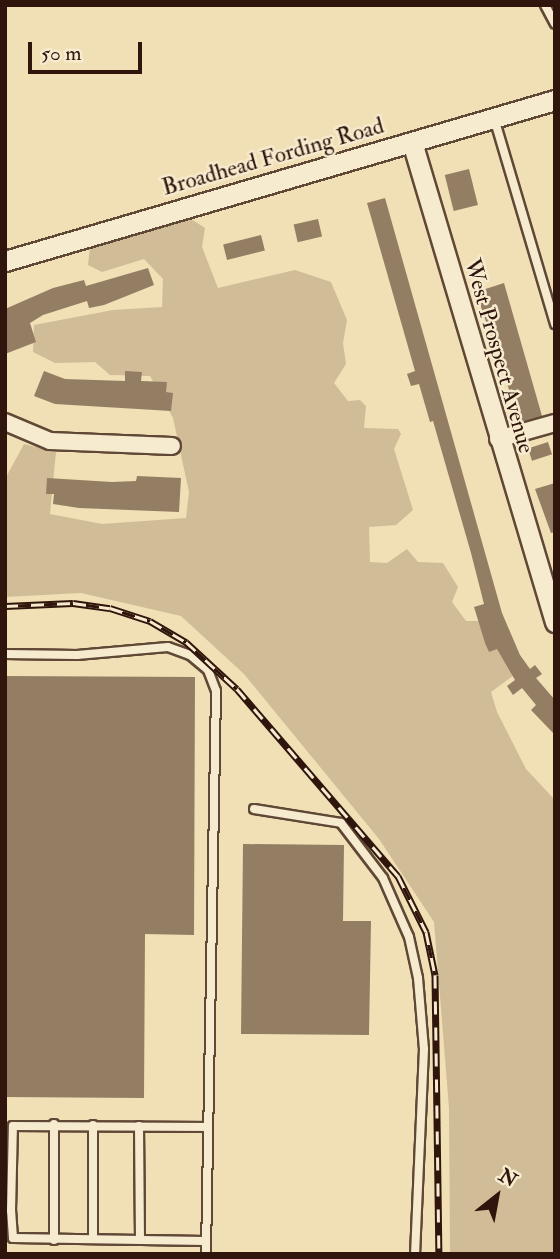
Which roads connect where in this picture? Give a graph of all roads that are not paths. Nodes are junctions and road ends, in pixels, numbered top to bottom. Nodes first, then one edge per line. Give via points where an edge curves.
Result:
1 (545, 5) edge
2 (555, 24) edge
3 (555, 100) edge
4 (494, 118) junction
5 (412, 142) junction
6 (5, 261) edge
7 (555, 324) edge
8 (5, 422) edge
9 (555, 423) edge
10 (498, 439) junction
11 (172, 446) dead end
12 (555, 622) edge
13 (5, 654) edge
14 (254, 809) dead end
15 (54, 1124) junction
16 (93, 1125) junction
17 (139, 1126) junction
18 (208, 1127) junction
19 (140, 1237) junction
20 (93, 1238) junction
21 (54, 1240) junction
22 (205, 1241) junction
23 (206, 1254) edge
24 (415, 1254) edge

1 - 2 lane
3 - 4 street, Broadhead Fording Road
4 - 5 street, Broadhead Fording Road
4 - 7 lane
5 - 6 street, Broadhead Fording Road
5 - 10 street, West Prospect Avenue
8 - 11 street via 50,441
9 - 10 street
10 - 12 street, West Prospect Avenue
13 - 18 lane via 77,655 168,647 190,655 208,670 216,691
14 - 24 lane via 341,823 383,878 409,937 424,1049
15 - 16 lane
15 - 21 lane
15 - 21 lane via 13,1126 11,1211 13,1238
16 - 17 lane
16 - 20 lane
17 - 18 lane
17 - 19 lane
18 - 22 lane
19 - 20 lane
19 - 22 lane
20 - 21 lane
22 - 23 lane

